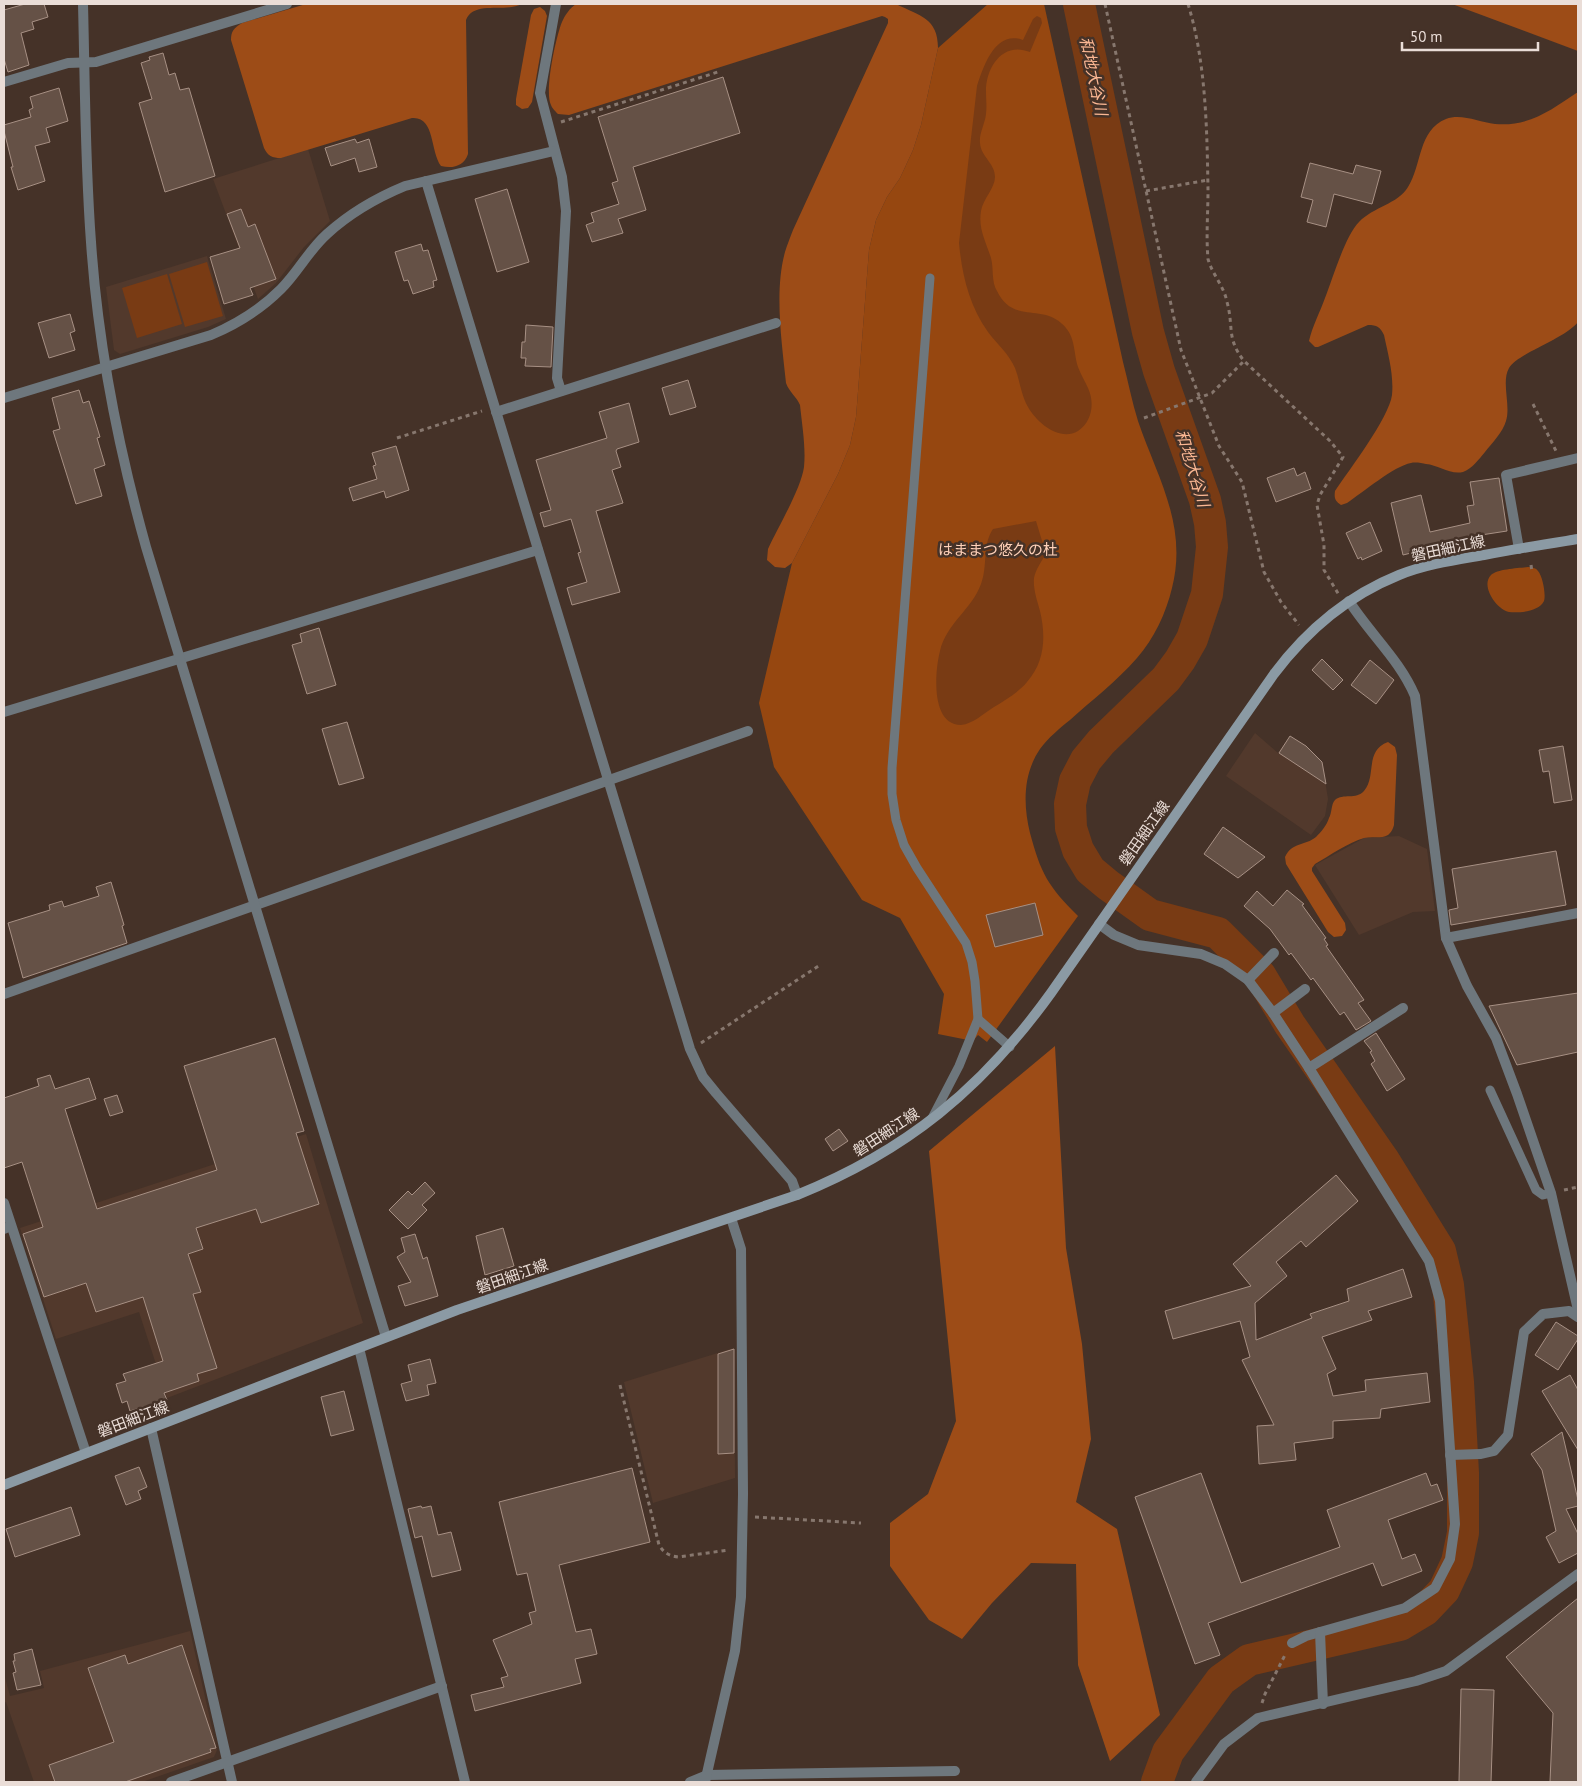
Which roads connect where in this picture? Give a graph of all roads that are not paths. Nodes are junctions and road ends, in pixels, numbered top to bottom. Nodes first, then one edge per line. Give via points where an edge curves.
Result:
1 (83, 4) edge
2 (287, 4) edge
3 (556, 4) edge
4 (85, 62) junction
5 (4, 82) edge
6 (554, 151) junction
7 (426, 181) junction
8 (930, 278) dead end
9 (776, 323) dead end
10 (106, 367) junction
11 (561, 391) junction
12 (4, 398) edge
13 (496, 410) junction
14 (1578, 458) edge
15 (1578, 539) edge
16 (1519, 549) junction
17 (538, 550) junction
18 (1347, 603) junction
19 (180, 658) junction
20 (4, 712) edge
21 (748, 731) dead end
22 (608, 780) junction
23 (255, 905) junction
24 (1578, 912) edge
25 (1099, 924) junction
26 (1446, 938) junction
27 (1274, 953) dead end
28 (1248, 980) junction
29 (1305, 989) dead end
30 (4, 994) edge
31 (1403, 1008) dead end
32 (1273, 1013) junction
33 (978, 1019) junction
34 (1010, 1047) junction
35 (1310, 1067) junction
36 (1490, 1090) dead end
37 (929, 1122) junction
38 (1551, 1193) junction
39 (797, 1195) junction
40 (4, 1203) edge
41 (731, 1218) junction
42 (8, 1228) edge
43 (1578, 1310) edge
44 (1578, 1317) edge
45 (386, 1337) junction
46 (359, 1348) junction
47 (151, 1428) junction
48 (86, 1453) junction
49 (1453, 1455) junction
50 (4, 1485) edge
51 (1578, 1574) edge
52 (1320, 1632) junction
53 (1292, 1643) road end
54 (442, 1686) junction
55 (1323, 1704) junction
56 (227, 1762) junction
57 (954, 1770) dead end
58 (706, 1778) edge
59 (172, 1782) edge
60 (232, 1782) edge
61 (465, 1782) edge
62 (690, 1782) edge
63 (1196, 1782) edge

1 - 4 street
2 - 4 street via 96,62
3 - 6 street via 540,92
4 - 5 street via 68,63
4 - 10 street via 91,243
6 - 7 street
6 - 11 street via 562,177 566,212 557,378
7 - 10 street via 383,195 344,220 310,252 281,289 230,327
7 - 13 street
8 - 33 lane via 892,794 904,845 966,943 972,962
9 - 11 street
10 - 12 street
10 - 19 street via 134,502
11 - 13 street
13 - 17 street
14 - 16 street via 1506,475
15 - 16 main road, 磐田細江線
16 - 18 main road, 磐田細江線 via 1422,567 1379,584
17 - 19 street
17 - 22 street
18 - 25 main road, 磐田細江線 via 1308,634 1274,674
18 - 26 street via 1401,668 1415,696
19 - 20 street
19 - 23 street
21 - 22 street
22 - 23 street
22 - 39 street via 690,1049 700,1071 792,1181
23 - 30 street
23 - 45 street
24 - 26 street
25 - 28 street via 1114,935 1138,945 1201,954 1226,964
25 - 34 main road, 磐田細江線
26 - 38 street via 1467,986 1496,1038
27 - 28 street
28 - 32 street
29 - 32 street
31 - 35 street
32 - 35 street
33 - 34 lane
33 - 37 lane via 959,1066
34 - 37 main road, 磐田細江線 via 974,1084
35 - 49 street via 1429,1261 1440,1301
36 - 38 lane via 1536,1190 1543,1196
37 - 39 main road, 磐田細江線 via 854,1170
38 - 43 street
39 - 41 main road, 磐田細江線
40 - 42 street
41 - 45 main road, 磐田細江線
41 - 58 street via 741,1249 741,1597 734,1651
42 - 48 street
44 - 49 street via 1569,1311 1543,1314 1524,1332 1508,1435 1494,1452
45 - 46 main road, 磐田細江線
46 - 47 main road, 磐田細江線
46 - 54 street
47 - 48 main road, 磐田細江線
47 - 56 street
48 - 50 main road, 磐田細江線
49 - 52 street via 1454,1524 1450,1560 1435,1588 1405,1608
51 - 55 street via 1446,1672
52 - 53 street
52 - 55 street
54 - 56 street
54 - 61 street
55 - 63 street via 1258,1718 1224,1744
56 - 59 street
56 - 60 street
57 - 58 street
58 - 62 street

